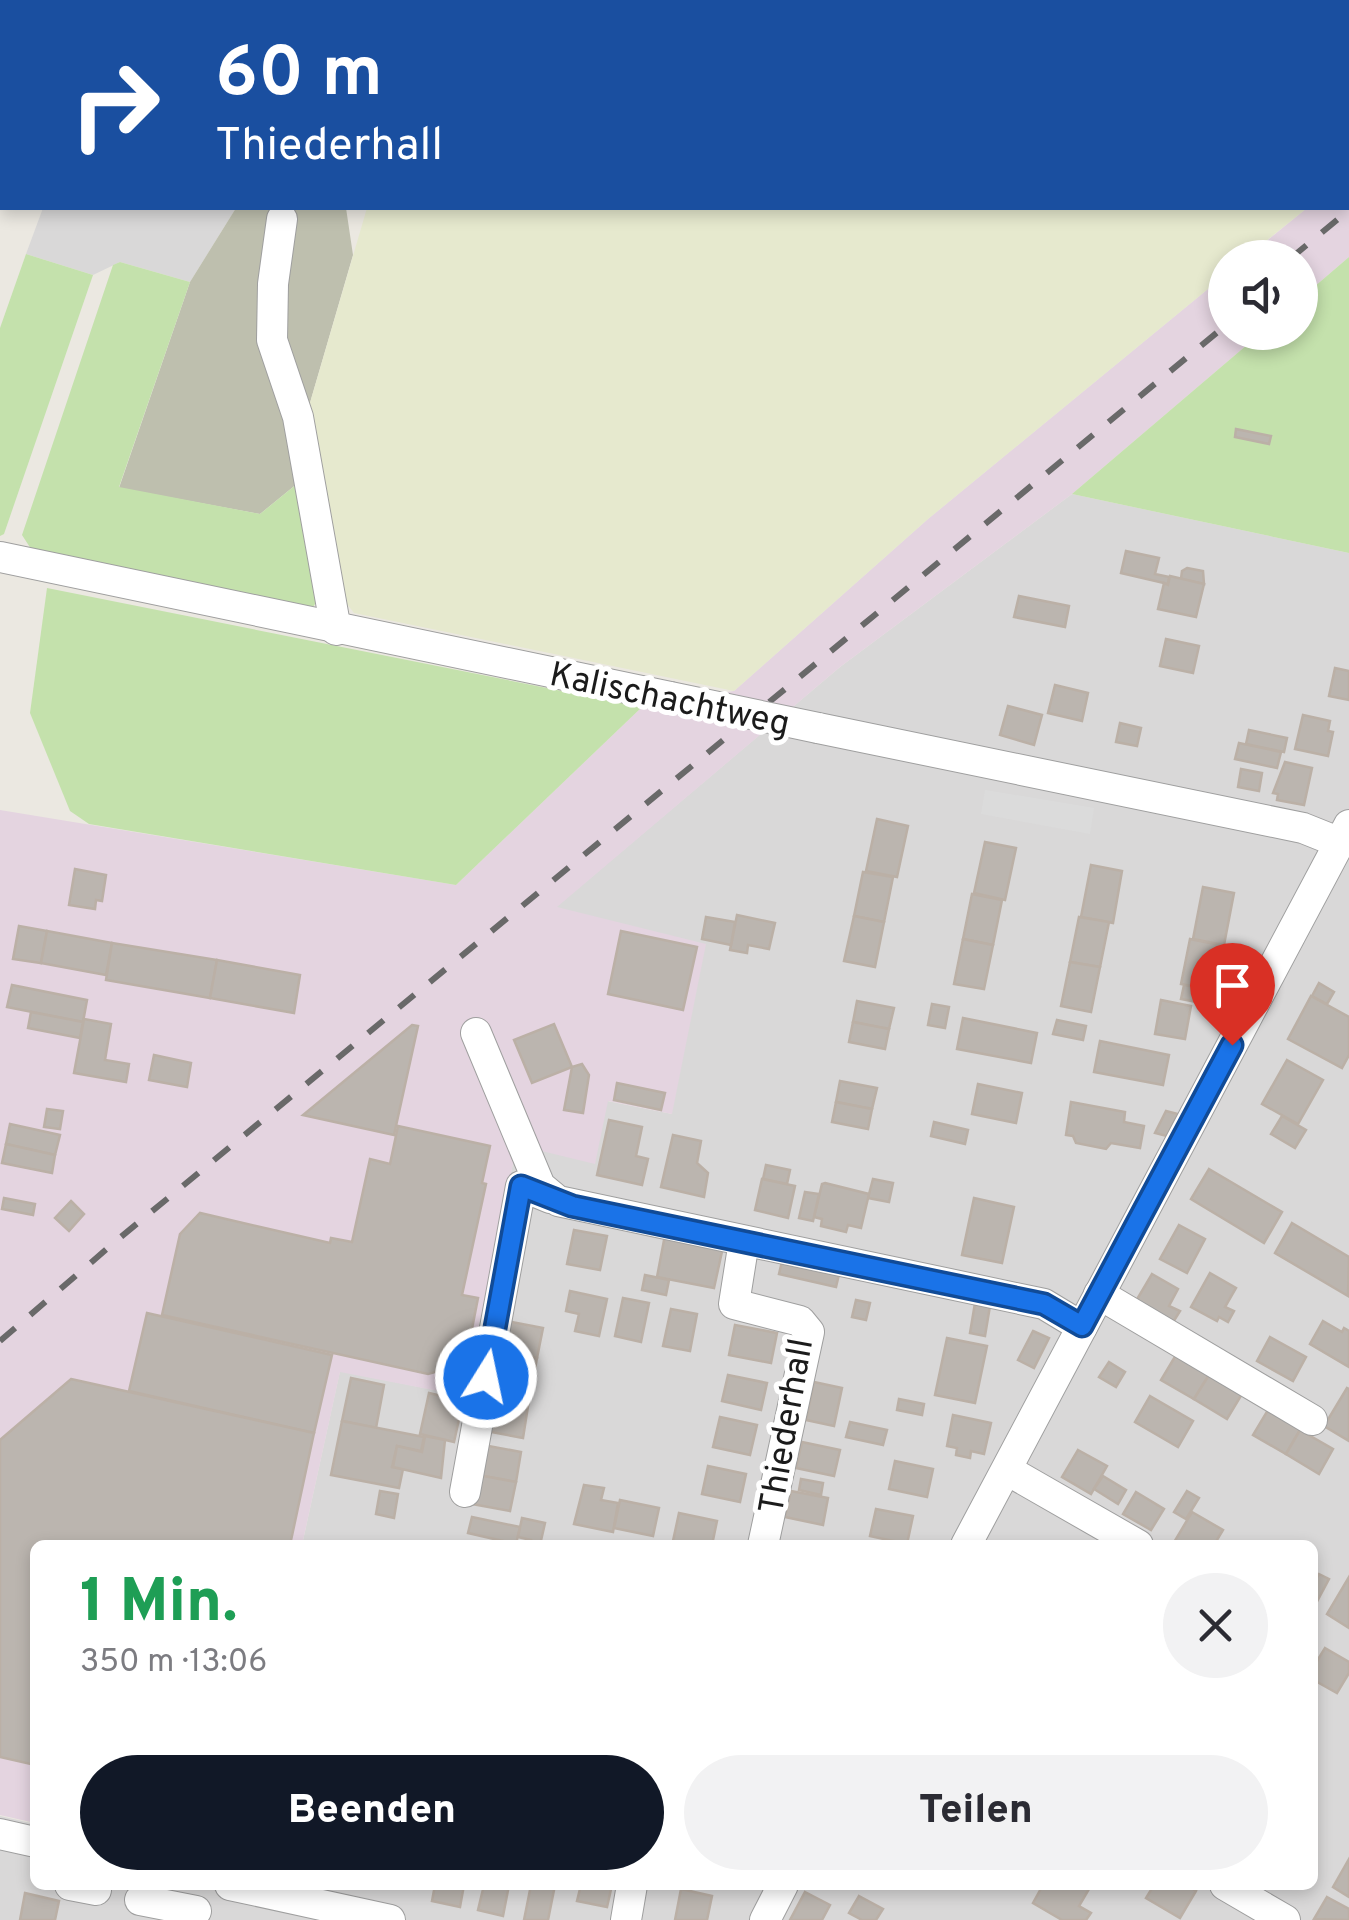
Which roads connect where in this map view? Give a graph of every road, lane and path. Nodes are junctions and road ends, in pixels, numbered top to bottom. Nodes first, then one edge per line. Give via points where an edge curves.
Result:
1 (282, 219) dead end
2 (0, 557) edge
3 (336, 630) junction
4 (1344, 834) edge
5 (476, 1033) dead end
6 (558, 1201) junction
7 (744, 1241) junction
8 (1099, 1294) junction
9 (1082, 1326) junction
10 (1312, 1420) dead end
11 (1006, 1470) junction
12 (465, 1492) dead end
13 (764, 1540) edge
14 (969, 1540) edge
15 (1129, 1540) edge
16 (0, 1834) edge
17 (30, 1841) edge
18 (240, 1890) edge
19 (631, 1890) edge
20 (780, 1890) edge
21 (1234, 1890) edge
22 (140, 1900) dead end
23 (180, 1901) edge
24 (274, 1908) edge
25 (382, 1919) edge
26 (626, 1920) edge
27 (765, 1920) edge
28 (1285, 1920) edge

1 - 3 street via 272,340 298,417
2 - 3 street, Kalischachtweg
3 - 4 street, Kalischachtweg, bridge
4 - 8 street
5 - 6 street via 540,1186
6 - 7 street
6 - 12 street via 521,1186
7 - 9 street via 1044,1304
7 - 13 street, Thiederhall via 734,1304 800,1321 808,1332
8 - 9 street
8 - 10 street
9 - 11 street
11 - 14 street
11 - 15 street
16 - 17 street
18 - 24 street
19 - 26 street
20 - 27 street
21 - 28 street
22 - 23 street
24 - 25 street

